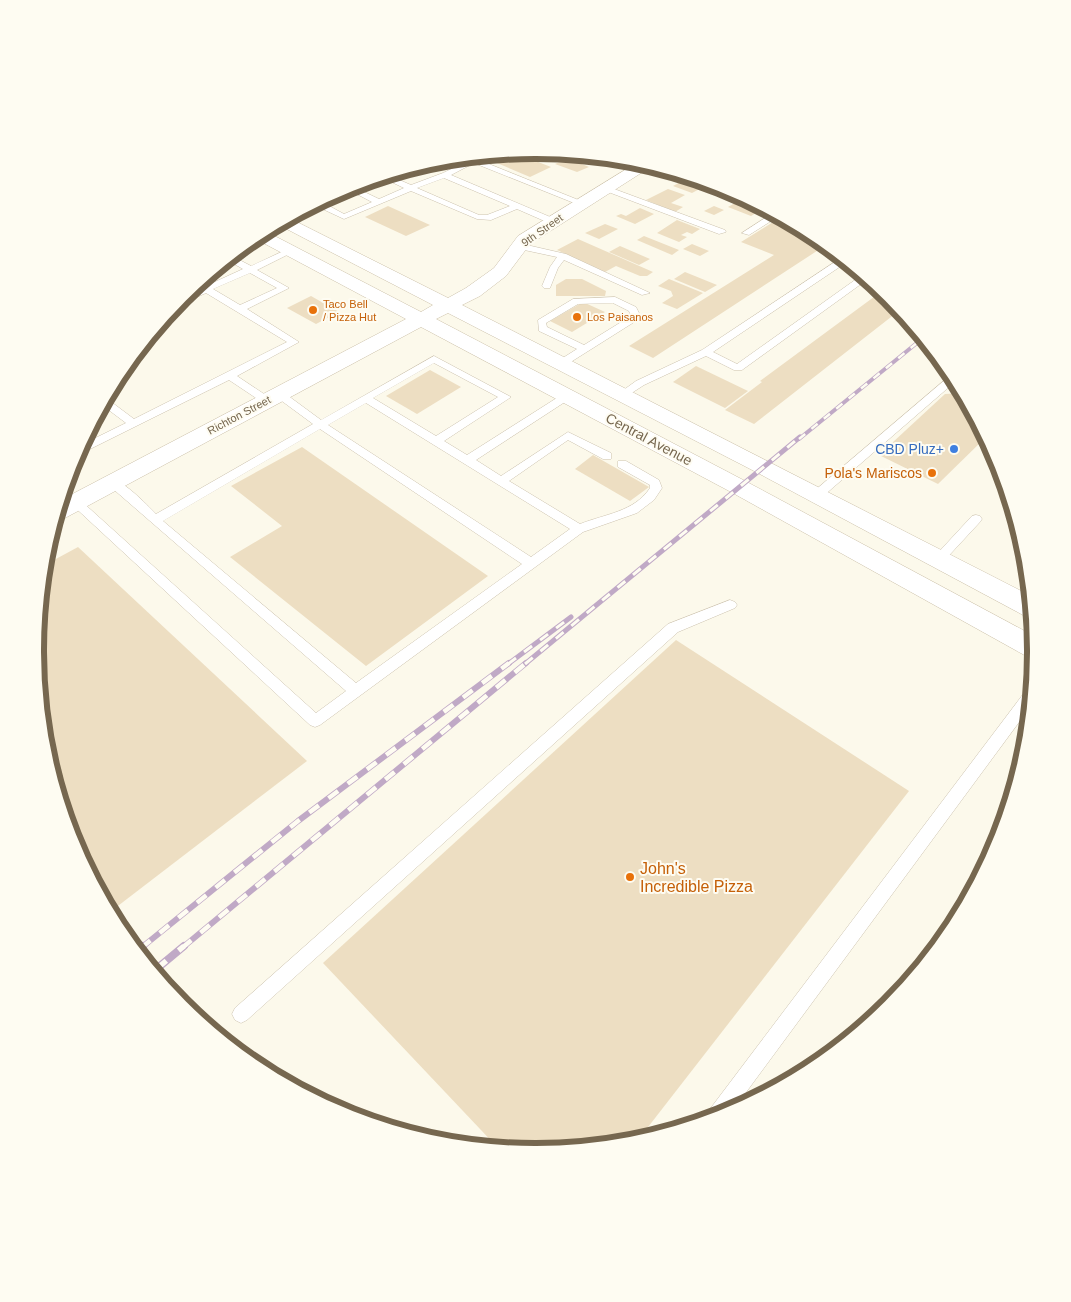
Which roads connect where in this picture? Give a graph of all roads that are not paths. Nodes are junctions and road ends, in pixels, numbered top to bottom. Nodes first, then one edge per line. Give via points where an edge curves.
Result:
1 (480, 162) edge
2 (467, 164) edge
3 (635, 170) edge
4 (445, 176) junction
5 (393, 180) edge
6 (411, 188) junction
7 (606, 188) junction
8 (359, 192) edge
9 (380, 202) junction
10 (582, 203) junction
11 (517, 206) junction
12 (325, 207) edge
13 (770, 219) edge
14 (552, 221) junction
15 (290, 225) edge
16 (722, 232) dead end
17 (746, 233) dead end
18 (268, 239) edge
19 (518, 246) junction
20 (291, 251) junction
21 (563, 256) junction
22 (236, 261) edge
23 (838, 264) edge
24 (250, 270) junction
25 (860, 281) edge
26 (547, 286) dead end
27 (206, 289) junction
28 (199, 292) edge
29 (645, 293) dead end
30 (448, 305) junction
31 (240, 309) junction
32 (421, 319) junction
33 (585, 349) junction
34 (706, 352) junction
35 (562, 363) junction
36 (230, 376) junction
37 (947, 383) edge
38 (623, 394) junction
39 (568, 396) junction
40 (272, 397) junction
41 (365, 398) junction
42 (110, 406) edge
43 (132, 424) junction
44 (320, 424) junction
45 (436, 441) junction
46 (89, 445) edge
47 (607, 456) dead end
48 (468, 460) junction
49 (622, 464) dead end
50 (501, 480) junction
51 (111, 482) junction
52 (817, 495) junction
53 (66, 507) edge
54 (976, 519) dead end
55 (155, 520) junction
56 (580, 528) junction
57 (939, 559) junction
58 (532, 564) junction
59 (730, 604) dead end
60 (1025, 604) edge
61 (1027, 644) edge
62 (356, 691) junction
63 (1024, 704) edge
64 (241, 1014) dead end
65 (726, 1104) edge

1 - 10 lane
2 - 4 lane
3 - 7 main road, 9th Street
4 - 6 lane
4 - 11 lane
5 - 6 lane
6 - 9 lane
6 - 11 lane via 488,218
7 - 10 main road, 9th Street
7 - 16 lane
8 - 9 lane
9 - 12 lane via 344,217
10 - 14 main road, 9th Street
11 - 14 lane
13 - 17 lane
14 - 19 main road, 9th Street
15 - 30 main road, Central Avenue
18 - 20 main road, Central Avenue
19 - 21 lane
19 - 30 main road, 9th Street via 487,284
20 - 24 lane
20 - 32 main road, Central Avenue
21 - 26 lane via 554,267
21 - 29 lane
22 - 24 lane
23 - 34 lane
24 - 27 lane
24 - 31 lane via 284,288
25 - 34 lane via 738,368
27 - 28 lane
27 - 31 lane
30 - 32 main road, 9th Street
30 - 35 main road, Central Avenue
31 - 36 lane via 294,342
32 - 39 main road, Central Avenue
32 - 40 main road, Richton Street
33 - 33 lane via 636,317 633,309 615,300 576,301 541,322 542,330
33 - 35 lane
34 - 38 lane
35 - 38 main road, Central Avenue
36 - 40 lane
36 - 43 lane
37 - 52 lane
38 - 52 main road, Central Avenue
39 - 48 lane
39 - 61 main road, Central Avenue
40 - 44 lane
40 - 51 main road, Richton Street
41 - 44 lane
41 - 45 lane
41 - 45 lane via 434,359 506,397
42 - 43 lane
43 - 46 lane
44 - 55 lane
44 - 58 lane
45 - 48 lane
47 - 50 lane via 568,434
48 - 50 lane
49 - 56 lane via 655,483 654,494 626,515 598,520
50 - 56 lane
51 - 53 main road, Richton Street
51 - 55 lane
52 - 57 main road, Central Avenue
53 - 62 lane via 315,721
54 - 57 lane
55 - 62 lane
56 - 58 lane
57 - 60 main road, Central Avenue
58 - 62 lane
59 - 64 lane via 673,628
63 - 65 lane

